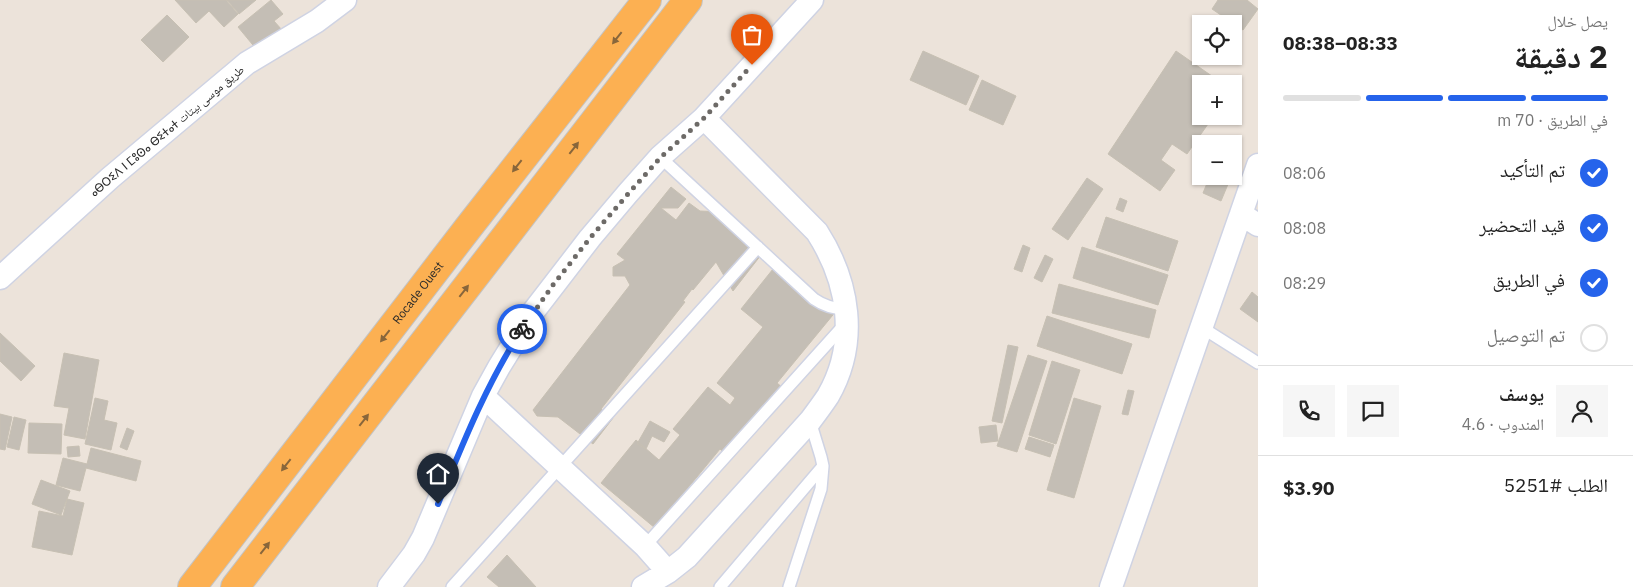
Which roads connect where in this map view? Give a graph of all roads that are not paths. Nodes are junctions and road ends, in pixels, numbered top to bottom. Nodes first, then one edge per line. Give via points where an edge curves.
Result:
1 (345, 0) edge
2 (647, 0) edge
3 (688, 0) edge
4 (812, 0) edge
5 (704, 118) junction
6 (660, 158) junction
7 (1258, 165) edge
8 (1250, 219) edge
9 (758, 247) junction
10 (0, 278) edge
11 (846, 315) junction
12 (1201, 327) junction
13 (1258, 363) edge
14 (483, 396) junction
15 (810, 421) junction
16 (560, 466) junction
17 (823, 466) junction
18 (645, 546) junction
19 (668, 572) junction
20 (192, 587) edge
21 (236, 587) edge
22 (389, 587) edge
23 (452, 587) edge
24 (643, 587) edge
25 (720, 587) edge
26 (789, 587) edge
27 (1110, 587) edge

1 - 10 street, ⴰⴱⵔⵉⴷ ⵏ ⵎⵓⵙⴰ ⴱⵉⵜⴰⵜ طريق موسى بيتات via 317,21 247,63 110,178
2 -> 20 highway, Rocade Ouest
21 -> 3 highway
4 - 5 street
5 - 6 street
5 - 11 street via 817,232 842,284
6 - 9 lane
6 - 14 street via 553,285
7 - 8 street
8 - 12 street
9 - 11 lane via 814,299
9 - 16 lane
11 - 15 street via 842,361 836,379
11 - 18 lane
12 - 13 lane
12 - 27 street
14 - 16 street
14 - 22 street via 427,530
15 - 17 lane
15 - 19 street via 687,556
16 - 18 street
16 - 23 lane
17 - 25 lane
17 - 26 lane via 818,500
18 - 19 street
19 - 24 street

